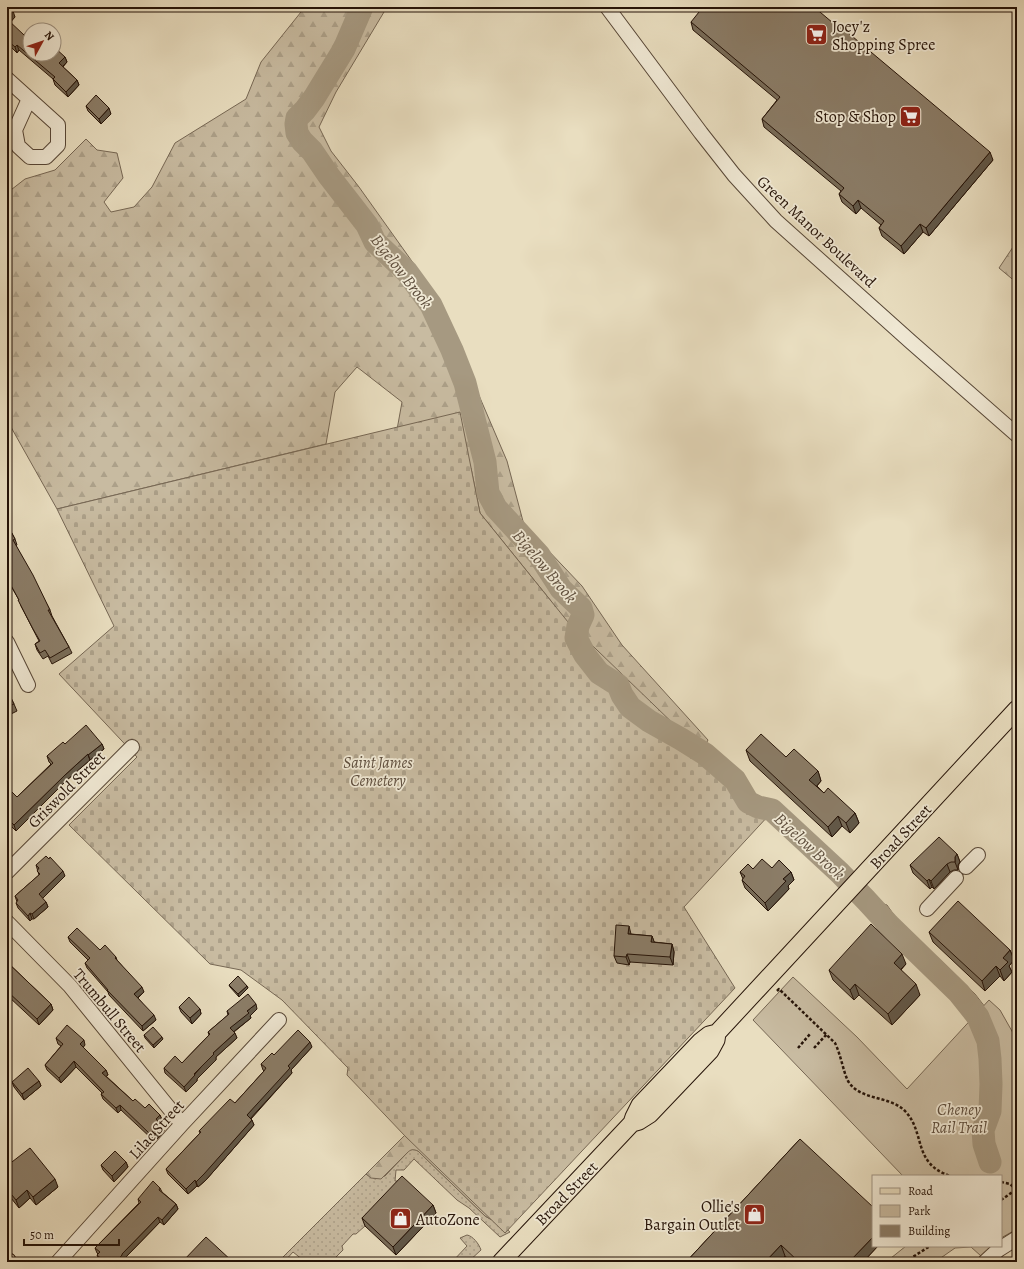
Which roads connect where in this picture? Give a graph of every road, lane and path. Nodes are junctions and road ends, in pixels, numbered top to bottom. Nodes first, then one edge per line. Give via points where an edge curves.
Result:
1 (608, 7) edge
2 (7, 79) edge
3 (29, 99) dead end
4 (1017, 435) edge
5 (7, 642) edge
6 (28, 685) dead end
7 (1017, 709) edge
8 (132, 747) dead end
9 (978, 855) dead end
10 (966, 867) dead end
11 (7, 872) edge
12 (956, 878) dead end
13 (927, 909) dead end
14 (7, 922) edge
15 (779, 989) dead end
16 (279, 1020) dead end
17 (810, 1034) dead end
18 (827, 1034) junction
19 (816, 1040) dead end
20 (819, 1043) junction
21 (798, 1048) dead end
22 (814, 1048) dead end
23 (182, 1124) junction
24 (946, 1175) edge
25 (1002, 1182) edge
26 (1017, 1190) edge
27 (1002, 1199) edge
28 (1017, 1238) edge
29 (928, 1247) edge
30 (58, 1262) edge
31 (501, 1262) edge
32 (905, 1262) edge
33 (985, 1262) edge

1 - 4 street, Green Manor Boulevard via 729,169 776,221
2 - 3 street
5 - 6 street
7 - 31 main road, Broad Street via 717,1033 704,1038 646,1099 636,1111 632,1123
8 - 11 street, Griswold Street
9 - 10 street
12 - 13 street
14 - 23 street, Trumbull Street via 70,986
15 - 18 path
16 - 23 street, Lilac Street
17 - 21 path
18 - 20 path
18 - 24 path via 839,1050 848,1080 865,1094 896,1104 905,1111 913,1123 923,1153 931,1166
19 - 20 path
20 - 22 path
23 - 30 street, Lilac Street
25 - 26 path via 1010,1184
26 - 27 path, bridge
28 - 33 street
29 - 32 path

